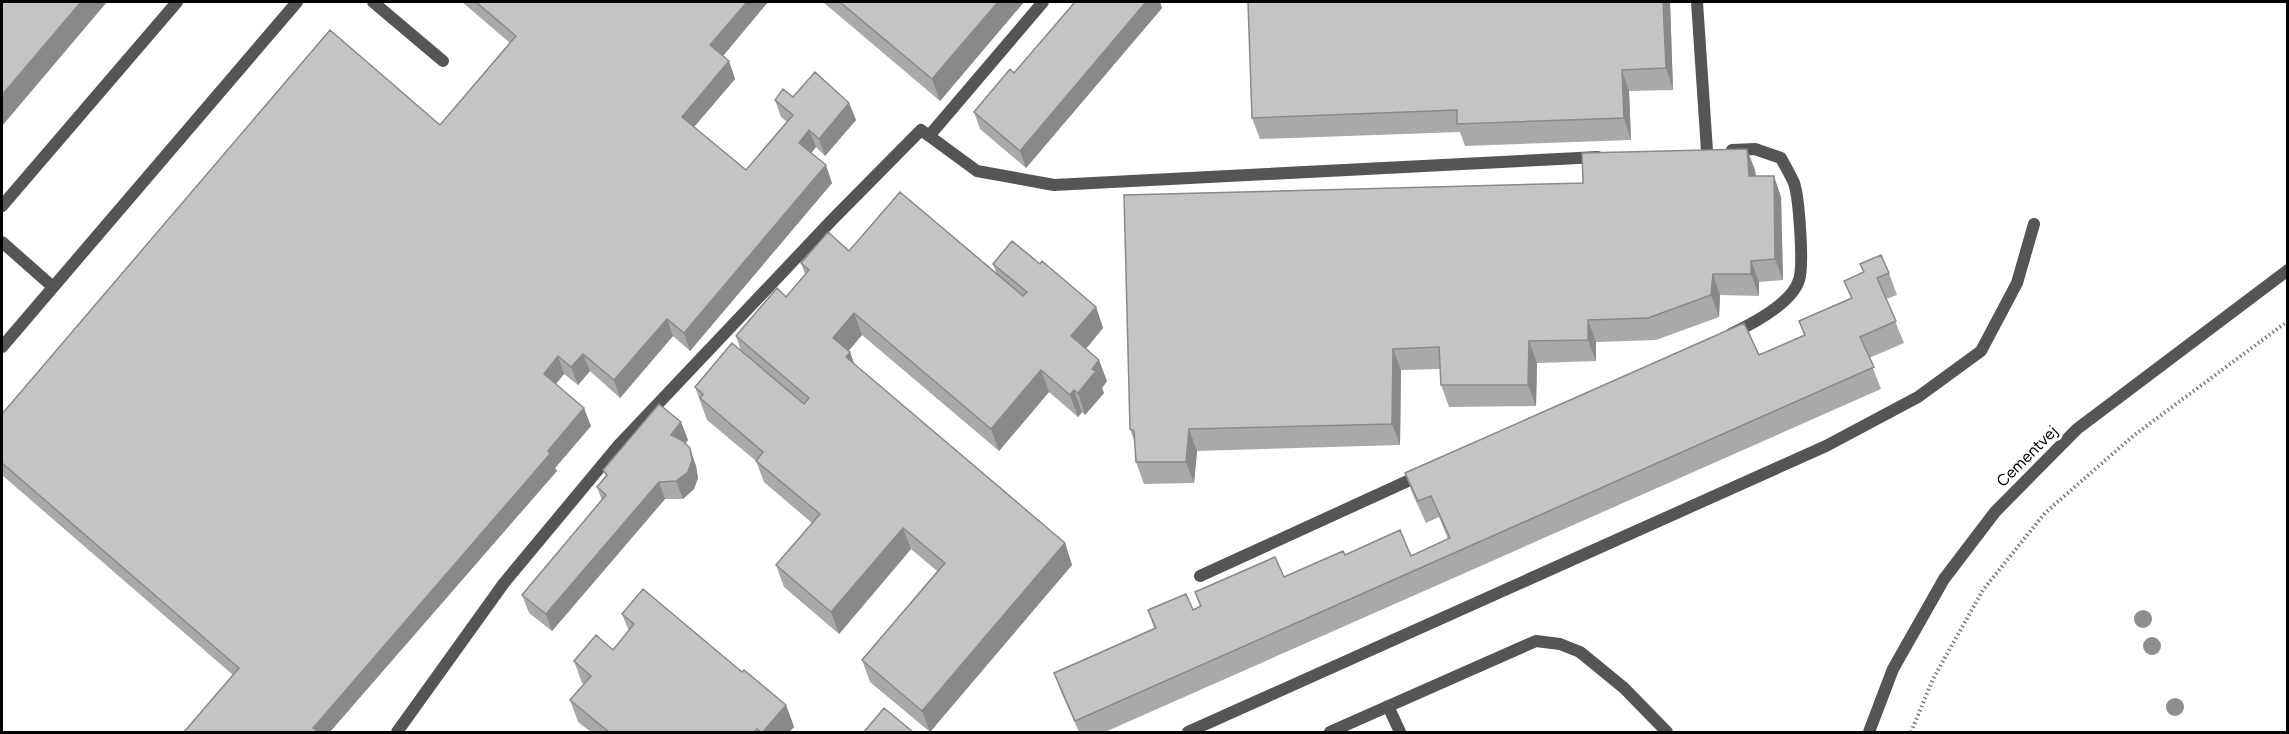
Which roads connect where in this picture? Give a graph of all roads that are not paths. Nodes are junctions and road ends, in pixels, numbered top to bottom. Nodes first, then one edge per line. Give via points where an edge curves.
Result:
1 (177, 2) edge
2 (297, 2) edge
3 (373, 2) edge
4 (1043, 2) edge
5 (1697, 2) edge
6 (443, 61) dead end
7 (929, 136) junction
8 (1612, 156) edge
9 (2, 206) edge
10 (2034, 224) dead end
11 (2, 242) edge
12 (2288, 270) edge
13 (53, 287) junction
14 (1716, 340) edge
15 (2, 347) edge
16 (1437, 468) edge
17 (1200, 576) dead end
18 (1388, 706) junction
19 (397, 732) edge
20 (1188, 732) edge
21 (1330, 732) edge
22 (1400, 732) edge
23 (1667, 732) edge
24 (1869, 732) edge

1 - 9 street
2 - 13 street
3 - 6 street
4 - 7 street
5 - 14 street via 1701,152 1755,149 1781,158 1795,184 1800,227 1799,280 1785,301 1749,326
7 - 8 street via 978,171 1054,185
7 - 19 street via 921,130 617,447 504,583
10 - 20 street via 2017,283 1981,351 1918,397 1826,446
11 - 13 street
12 - 24 street, Cementvej via 2077,429 1995,512 1944,579 1899,659
13 - 15 street
16 - 17 street
18 - 21 street
18 - 22 street
18 - 23 street via 1536,641 1580,652 1624,688

